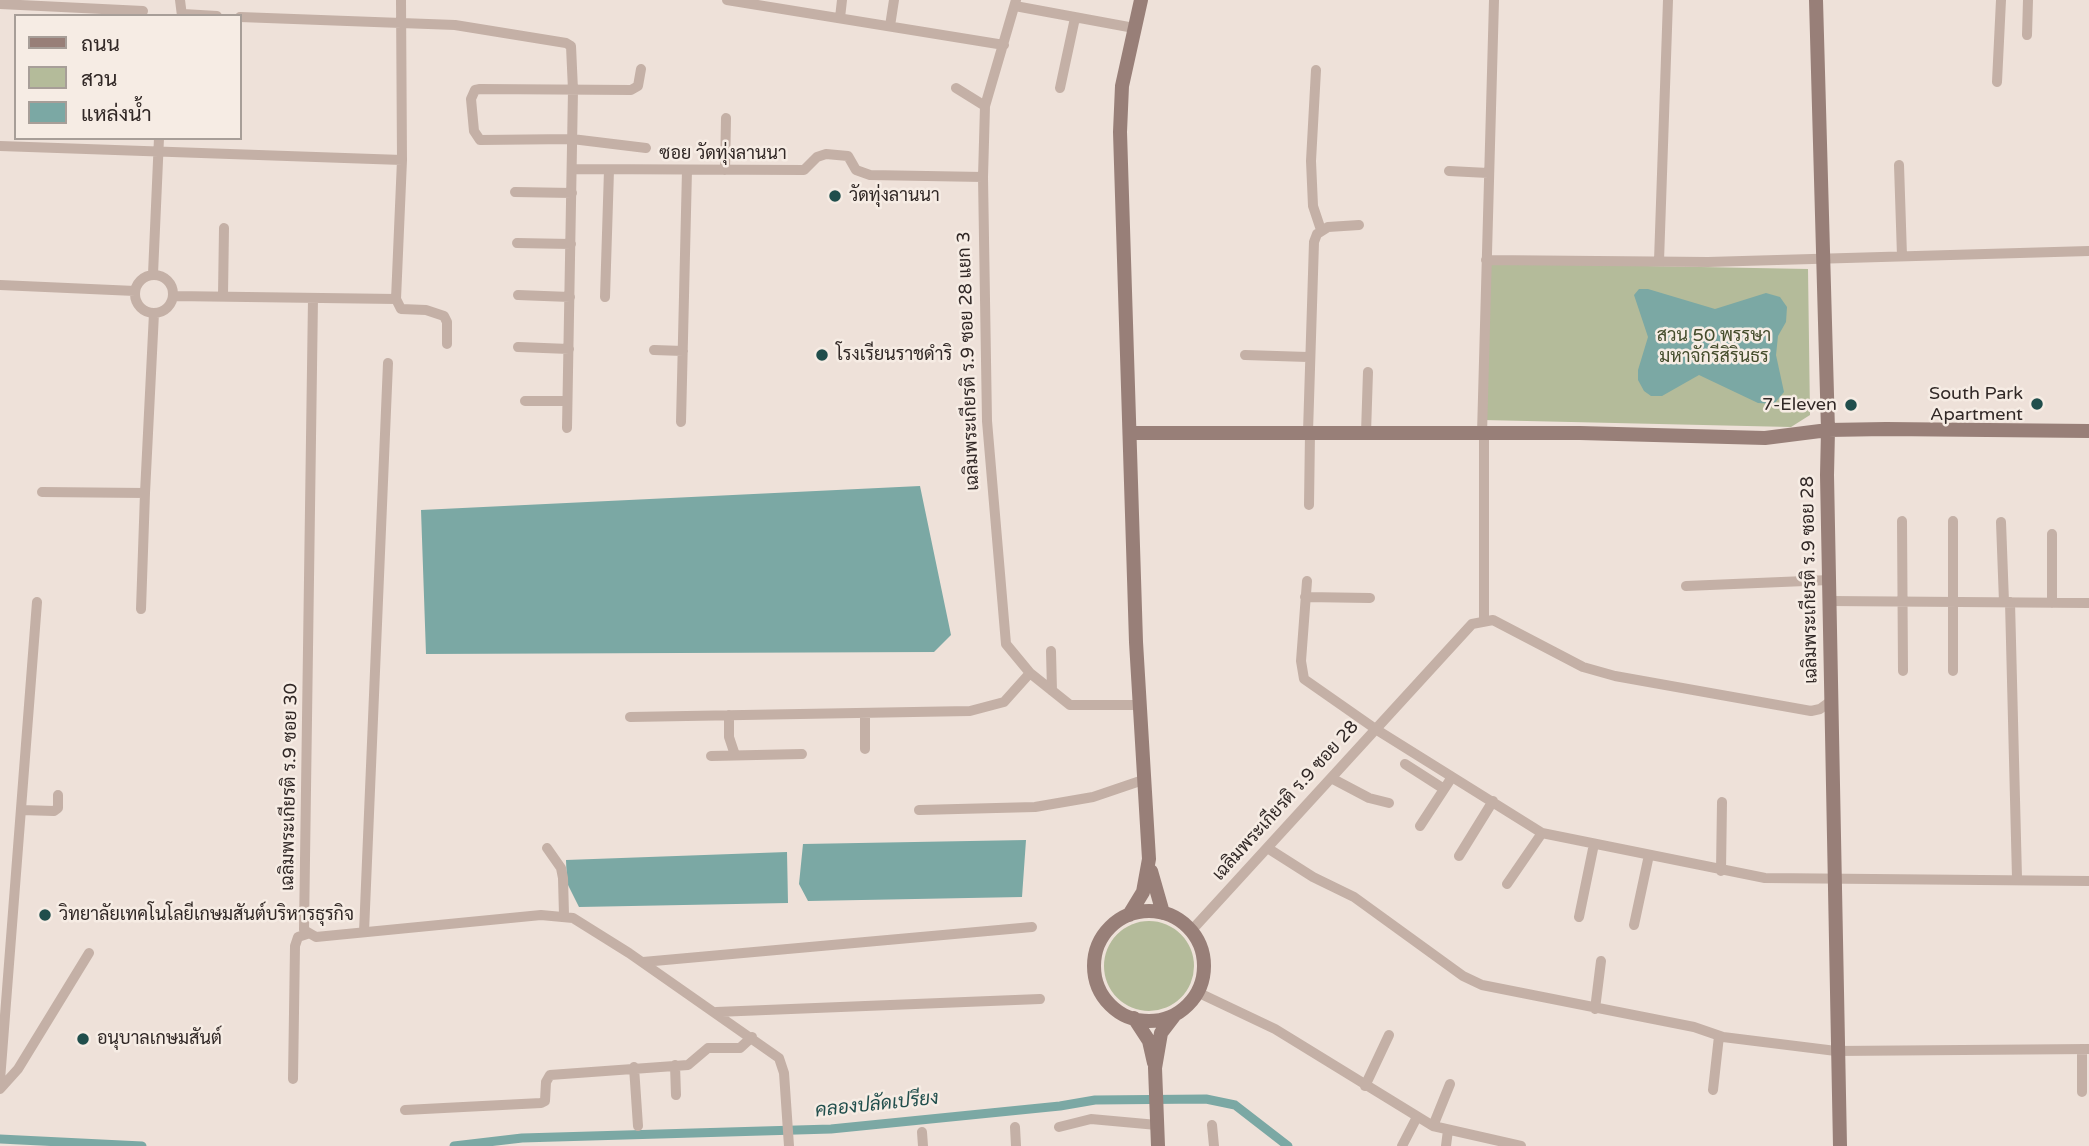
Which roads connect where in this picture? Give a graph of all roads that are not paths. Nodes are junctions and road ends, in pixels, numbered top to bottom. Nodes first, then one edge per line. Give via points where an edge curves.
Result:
1 (401, 0) edge
2 (727, 0) edge
3 (842, 0) edge
4 (894, 0) edge
5 (1141, 0) edge
6 (1494, 0) edge
7 (1668, 0) edge
8 (1816, 0) edge
9 (2001, 0) edge
10 (2028, 0) edge
11 (1016, 3) edge
12 (0, 4) edge
13 (145, 9) edge
14 (242, 17) edge
15 (840, 18) junction
16 (1075, 18) junction
17 (400, 23) junction
18 (890, 26) junction
19 (1134, 28) junction
20 (2026, 35) dead end
21 (1004, 45) junction
22 (641, 69) dead end
23 (1316, 70) dead end
24 (1997, 82) dead end
25 (956, 88) dead end
26 (1060, 88) dead end
27 (573, 90) junction
28 (985, 106) junction
29 (726, 118) dead end
30 (572, 139) junction
31 (159, 140) edge
32 (0, 146) edge
33 (646, 148) dead end
34 (159, 152) junction
35 (402, 160) junction
36 (1899, 165) dead end
37 (572, 169) junction
38 (609, 170) junction
39 (687, 170) junction
40 (725, 170) junction
41 (1449, 171) dead end
42 (1488, 173) junction
43 (983, 177) junction
44 (515, 192) dead end
45 (572, 193) junction
46 (1359, 225) dead end
47 (225, 228) dead end
48 (1321, 230) junction
49 (517, 243) dead end
50 (571, 244) junction
51 (2089, 251) edge
52 (1902, 256) junction
53 (1822, 259) junction
54 (1486, 260) junction
55 (1658, 261) junction
56 (153, 274) junction
57 (0, 285) edge
58 (135, 291) junction
59 (223, 295) junction
60 (518, 295) dead end
61 (173, 296) junction
62 (570, 297) junction
63 (605, 297) dead end
64 (313, 298) junction
65 (396, 299) junction
66 (154, 313) junction
67 (447, 344) dead end
68 (518, 347) dead end
69 (569, 349) junction
70 (654, 350) dead end
71 (683, 351) junction
72 (1245, 355) dead end
73 (1308, 357) junction
74 (388, 363) dead end
75 (1368, 372) dead end
76 (525, 401) dead end
77 (567, 401) junction
78 (681, 422) dead end
79 (567, 428) dead end
80 (1828, 430) junction
81 (2089, 431) edge
82 (1309, 432) junction
83 (1130, 433) junction
84 (1366, 433) junction
85 (1483, 434) junction
86 (42, 492) dead end
87 (145, 493) junction
88 (1309, 505) dead end
89 (1902, 521) dead end
90 (1953, 521) dead end
91 (2001, 522) dead end
92 (2052, 534) dead end
93 (1829, 580) junction
94 (1307, 581) dead end
95 (1686, 586) dead end
96 (1306, 597) junction
97 (1370, 598) dead end
98 (1830, 601) junction
99 (37, 602) dead end
100 (1904, 602) junction
101 (1954, 602) junction
102 (2007, 602) junction
103 (2052, 603) junction
104 (2089, 603) edge
105 (141, 609) dead end
106 (1483, 620) junction
107 (1051, 651) dead end
108 (1954, 670) dead end
109 (1903, 671) dead end
110 (1030, 673) junction
111 (1052, 691) junction
112 (1831, 701) junction
113 (1139, 705) junction
114 (865, 713) junction
115 (729, 715) junction
116 (630, 717) dead end
117 (1377, 730) junction
118 (865, 749) dead end
119 (802, 754) dead end
120 (711, 755) dead end
121 (735, 755) junction
122 (1405, 764) dead end
123 (1452, 777) junction
124 (1146, 779) junction
125 (1333, 779) junction
126 (1444, 789) junction
127 (58, 795) dead end
128 (1493, 801) junction
129 (1722, 802) dead end
130 (1389, 803) dead end
131 (21, 810) junction
132 (919, 810) dead end
133 (1420, 826) dead end
134 (1542, 832) junction
135 (1594, 844) junction
136 (547, 848) dead end
137 (1269, 849) junction
138 (1649, 855) junction
139 (1459, 856) dead end
140 (1149, 859) junction
141 (1721, 871) junction
142 (2017, 878) junction
143 (1835, 879) junction
144 (2089, 881) edge
145 (1507, 884) dead end
146 (1163, 913) junction
147 (564, 915) junction
148 (1129, 915) junction
149 (1579, 917) dead end
150 (1634, 925) dead end
151 (1032, 927) dead end
152 (1191, 931) junction
153 (364, 932) junction
154 (307, 934) junction
155 (89, 953) dead end
156 (1601, 961) dead end
157 (643, 962) junction
158 (1197, 992) junction
159 (1040, 999) dead end
160 (1595, 1009) junction
161 (715, 1012) junction
162 (1177, 1013) junction
163 (1134, 1018) junction
164 (2, 1023) edge
165 (1389, 1035) dead end
166 (1719, 1036) junction
167 (752, 1037) junction
168 (2085, 1049) edge
169 (1836, 1051) junction
170 (676, 1065) junction
171 (634, 1067) junction
172 (1155, 1068) junction
173 (293, 1079) dead end
174 (0, 1080) edge
175 (1450, 1084) dead end
176 (1365, 1086) junction
177 (0, 1089) edge
178 (1713, 1090) dead end
179 (2082, 1092) dead end
180 (676, 1095) dead end
181 (405, 1110) dead end
182 (1416, 1117) junction
183 (1157, 1120) junction
184 (1212, 1125) dead end
185 (638, 1126) dead end
186 (1433, 1126) junction
187 (1015, 1127) dead end
188 (1059, 1127) dead end
189 (1448, 1130) junction
190 (922, 1132) dead end
191 (789, 1146) edge
192 (923, 1146) edge
193 (1016, 1146) edge
194 (1158, 1146) edge
195 (1214, 1146) edge
196 (1402, 1146) edge
197 (1446, 1146) edge
198 (1521, 1146) edge
199 (1840, 1146) edge

1 - 17 street
2 - 15 street
3 - 15 street
4 - 18 street
5 - 19 main road
6 - 42 street
7 - 55 street
8 - 53 main road, เฉลิมพระเกียรติ ร.9 ซอย 28
9 - 24 street
10 - 20 street
11 - 16 street, เฉลิมพระเกียรติ ร.9 ซอย 28 แยก 3
11 - 21 street, เฉลิมพระเกียรติ ร.9 ซอย 28 แยก 3
12 - 13 street
14 - 17 street
15 - 18 street
16 - 19 street, เฉลิมพระเกียรติ ร.9 ซอย 28 แยก 3
16 - 26 street
17 - 27 street via 455,25 566,43 572,49
17 - 35 street
18 - 21 street
19 - 83 main road via 1122,86 1120,132
21 - 28 street, เฉลิมพระเกียรติ ร.9 ซอย 28 แยก 3
22 - 27 street via 638,86 631,90
23 - 48 street via 1311,161 1313,206
25 - 28 street
27 - 30 street
27 - 30 street via 480,89 471,99 474,131 480,140
28 - 43 street, เฉลิมพระเกียรติ ร.9 ซอย 28 แยก 3
29 - 40 street
30 - 33 street
30 - 37 street
31 - 34 street
32 - 34 street
34 - 35 street
34 - 56 street
35 - 65 street
36 - 52 street
37 - 38 street, ซอย วัดทุ่งลานนา
37 - 45 street
38 - 39 street, ซอย วัดทุ่งลานนา
38 - 63 street
39 - 40 street, ซอย วัดทุ่งลานนา
39 - 71 street
40 - 43 street, ซอย วัดทุ่งลานนา via 804,170 826,154 848,156 856,170 870,175
41 - 42 street
42 - 54 street
43 - 110 street, เฉลิมพระเกียรติ ร.9 ซอย 28 แยก 3 via 986,421 1005,634 1009,650
44 - 45 street
45 - 50 street
46 - 48 street
47 - 59 street
48 - 73 street via 1312,256
49 - 50 street
50 - 62 street
51 - 52 street
52 - 53 street
53 - 55 street
53 - 80 main road, เฉลิมพระเกียรติ ร.9 ซอย 28
54 - 55 street
54 - 85 street
56 - 58 street via 141,280
56 - 61 street via 168,280
57 - 58 street
58 - 66 street via 138,304
59 - 61 street
59 - 64 street
60 - 62 street
61 - 66 street via 167,308
62 - 69 street
64 - 65 street
64 - 154 street, เฉลิมพระเกียรติ ร.9 ซอย 30 via 303,925
65 - 67 street via 401,309 444,316
66 - 87 street
68 - 69 street
69 - 77 street
70 - 71 street
71 - 78 street
72 - 73 street
73 - 82 street
74 - 153 street
75 - 84 street
76 - 77 street
77 - 79 street
80 - 81 main road
80 - 85 main road via 1765,438
80 - 93 main road, เฉลิมพระเกียรติ ร.9 ซอย 28
82 - 83 main road
82 - 84 main road
82 - 88 street
83 - 113 main road
84 - 85 main road
85 - 106 street
86 - 87 street
87 - 105 street
89 - 100 street
90 - 101 street
91 - 102 street
92 - 103 street
93 - 95 street
93 - 98 main road, เฉลิมพระเกียรติ ร.9 ซอย 28
94 - 96 street
96 - 97 street
96 - 117 street via 1304,679
98 - 100 street
98 - 112 main road, เฉลิมพระเกียรติ ร.9 ซอย 28
99 - 131 street
100 - 101 street
100 - 109 street
101 - 102 street
101 - 108 street
102 - 103 street
102 - 142 street
103 - 104 street
106 - 112 street, เฉลิมพระเกียรติ ร.9 ซอย 28 via 1597,672 1811,711
106 - 117 street, เฉลิมพระเกียรติ ร.9 ซอย 28 via 1466,629
107 - 111 street
110 - 111 street, เฉลิมพระเกียรติ ร.9 ซอย 28 แยก 3
110 - 114 street via 1011,697 986,709
111 - 113 street, เฉลิมพระเกียรติ ร.9 ซอย 28 แยก 3 via 1076,706
112 - 143 main road
113 - 124 main road
114 - 115 street
114 - 118 street
115 - 116 street
115 - 121 street
117 - 123 street
117 - 125 street, เฉลิมพระเกียรติ ร.9 ซอย 28
119 - 121 street
120 - 121 street
122 - 126 street
123 - 126 street
123 - 128 street
124 - 132 street via 1093,797 1035,807
124 - 140 main road
125 - 130 street
125 - 137 street, เฉลิมพระเกียรติ ร.9 ซอย 28
126 - 133 street
127 - 131 street via 54,811
128 - 134 street
128 - 139 street
129 - 141 street
131 - 164 street
134 - 135 street
134 - 145 street
135 - 138 street
135 - 149 street
136 - 147 street via 564,878
137 - 152 street, เฉลิมพระเกียรติ ร.9 ซอย 28
137 - 160 street via 1354,897 1475,983
138 - 141 street
138 - 150 street
140 - 146 main road
140 - 148 main road via 1143,892
141 - 143 street via 1765,878
142 - 143 street
142 - 144 street
143 - 169 main road
146 - 148 main road
146 - 152 main road
147 - 153 street
147 - 157 street
148 - 163 main road via 1104,935 1094,966 1104,997
151 - 157 street
152 - 158 main road via 1204,961
153 - 154 street
154 - 173 street via 298,937 295,946
155 - 177 street via 18,1069
156 - 160 street
157 - 161 street
158 - 162 main road
158 - 176 street via 1275,1029
159 - 161 street
160 - 166 street
161 - 167 street
162 - 163 main road via 1159,1020
162 - 172 main road via 1161,1033
163 - 172 main road via 1149,1041
164 - 174 street
165 - 176 street
166 - 169 street
166 - 178 street
167 - 170 street via 740,1048 708,1048 688,1065
167 - 191 street via 779,1058
168 - 169 street
168 - 179 street
169 - 199 main road
170 - 171 street
170 - 180 street
171 - 181 street via 550,1075 541,1103
171 - 185 street
172 - 183 main road
175 - 186 street
176 - 182 street
182 - 186 street
182 - 196 street
183 - 188 street via 1091,1119
183 - 194 main road
184 - 195 street
186 - 189 street
187 - 193 street
189 - 197 street
189 - 198 street
190 - 192 street

